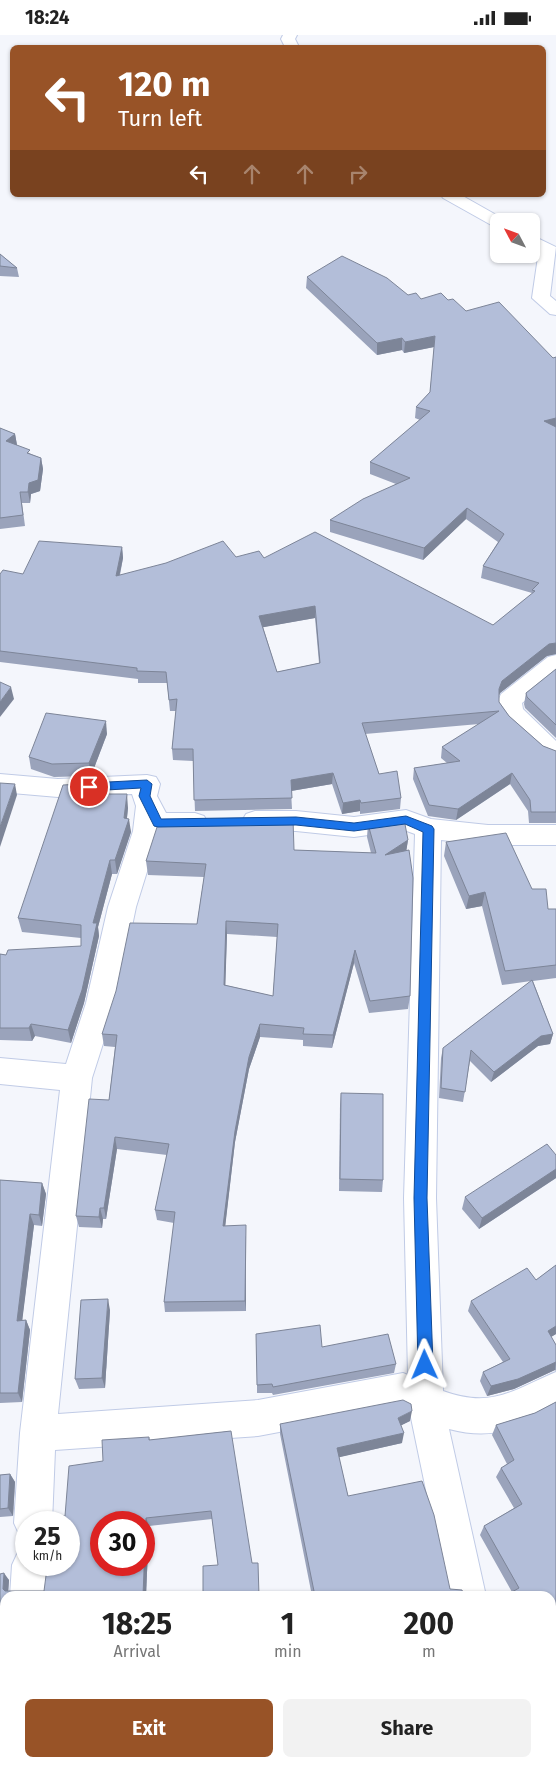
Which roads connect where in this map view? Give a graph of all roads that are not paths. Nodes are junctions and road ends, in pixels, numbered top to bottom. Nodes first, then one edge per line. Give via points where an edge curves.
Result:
1 (453, 197) edge
2 (490, 218) edge
3 (540, 244) edge
4 (556, 310) edge
5 (556, 663) edge
6 (556, 754) edge
7 (0, 783) edge
8 (148, 808) junction
9 (428, 829) junction
10 (556, 835) edge
11 (0, 1071) edge
12 (77, 1078) junction
13 (556, 1390) edge
14 (426, 1404) junction
15 (38, 1433) junction
16 (34, 1511) edge
17 (30, 1576) edge
18 (29, 1591) edge
19 (466, 1591) edge

1 - 2 street
3 - 4 street via 548,248 541,298
5 - 6 street via 510,700 511,712
7 - 8 street via 58,788 147,784 144,796
8 - 9 street via 158,823 296,821 354,827 406,820
8 - 12 street via 146,831 122,907 101,1003
9 - 10 street via 488,835
9 - 14 street via 420,1198
11 - 12 street
12 - 15 street
13 - 14 street via 496,1416 466,1416
14 - 15 street via 404,1391 258,1418
14 - 19 street
15 - 16 street
17 - 18 street

